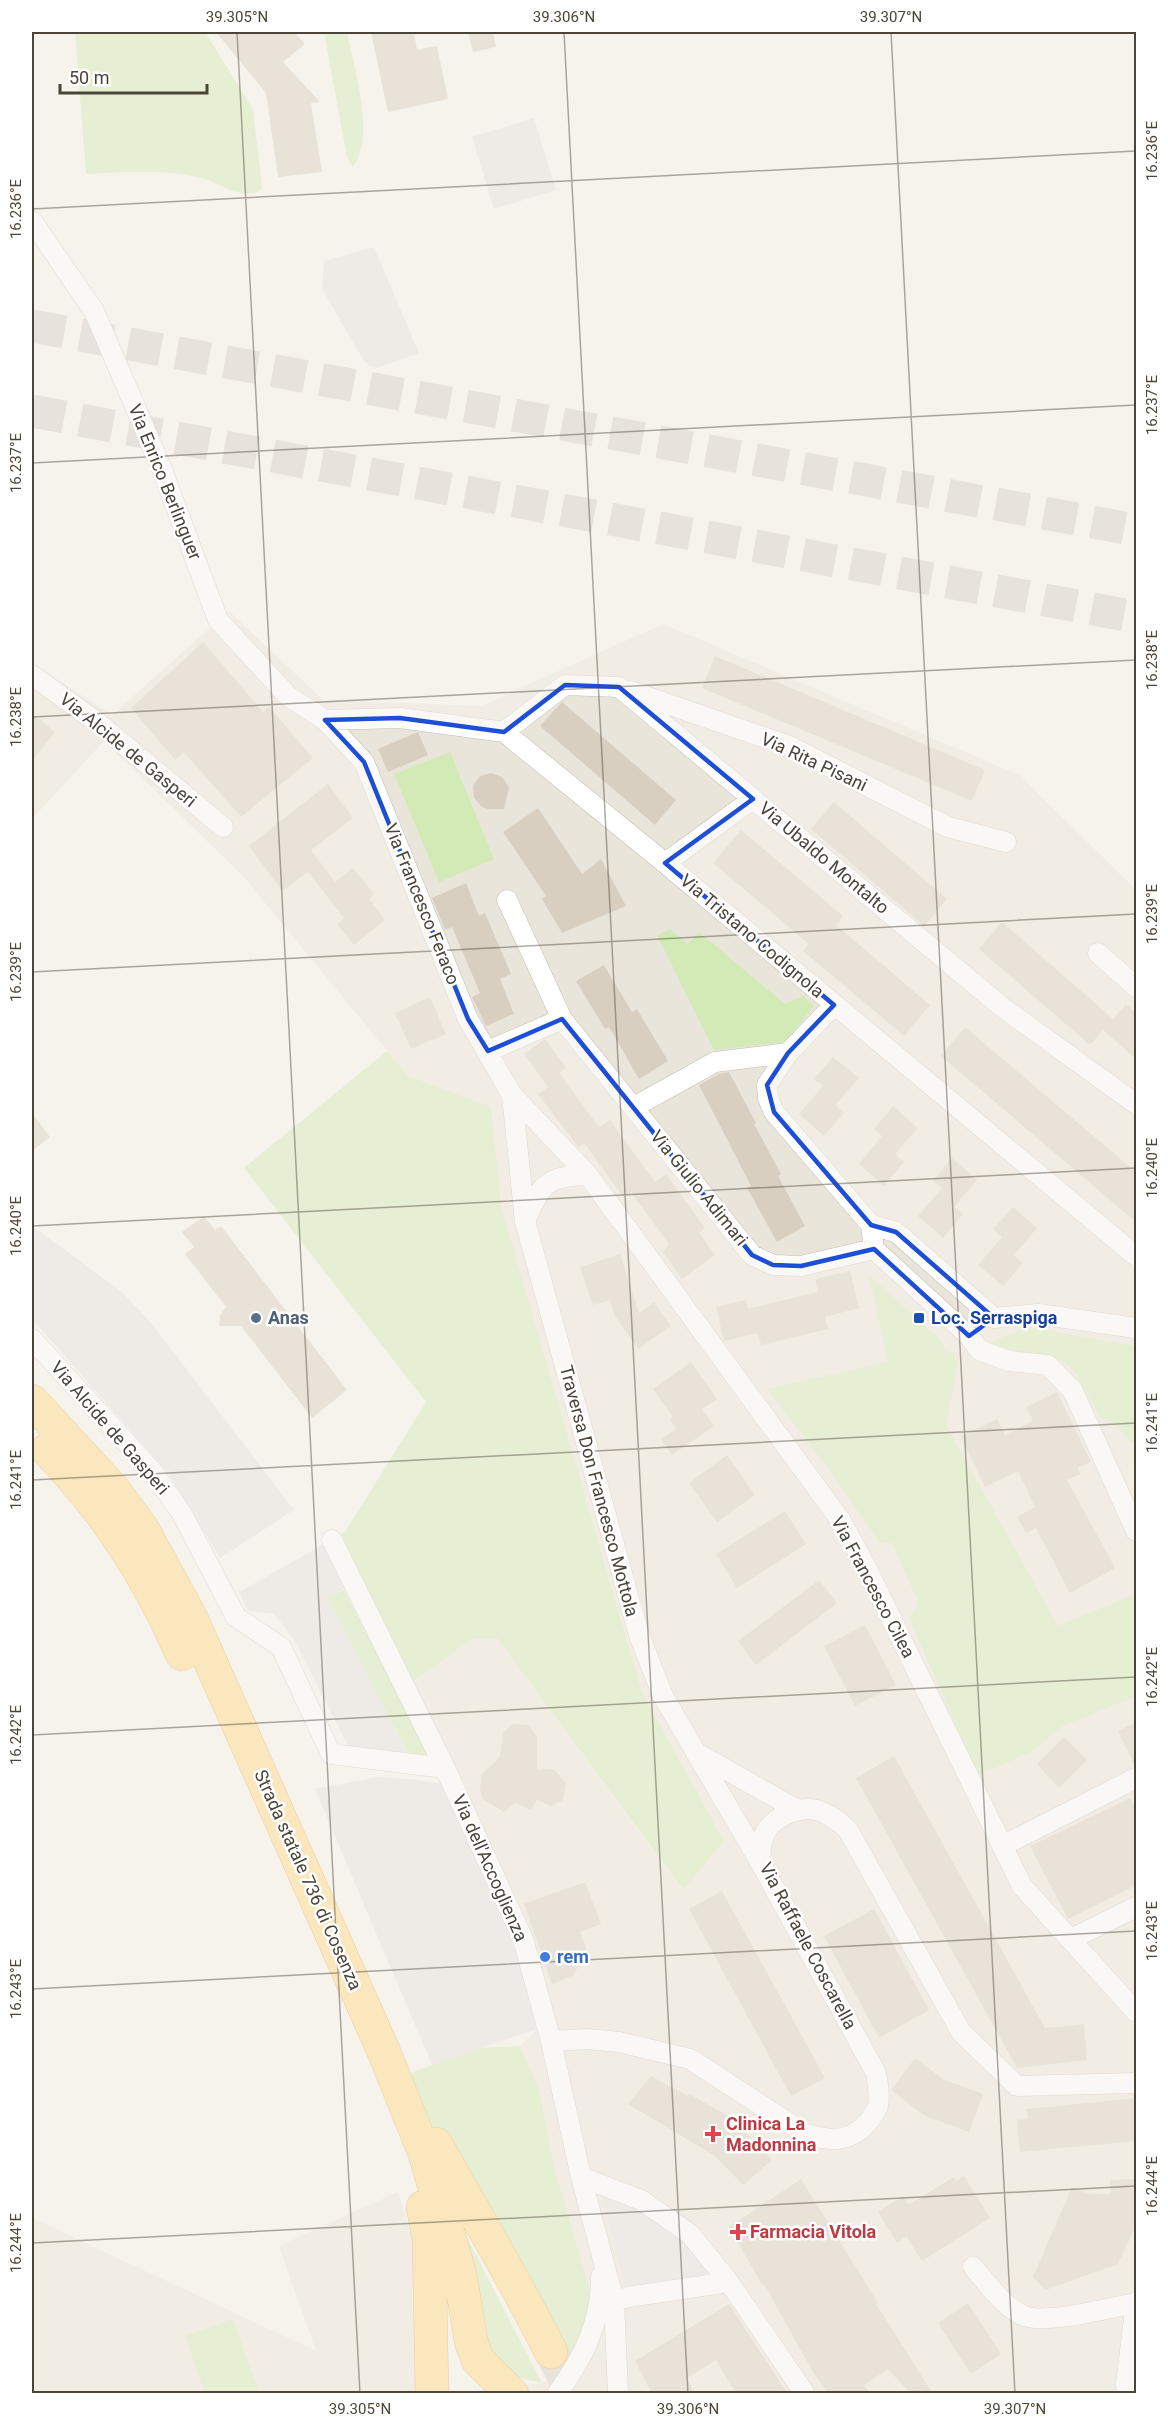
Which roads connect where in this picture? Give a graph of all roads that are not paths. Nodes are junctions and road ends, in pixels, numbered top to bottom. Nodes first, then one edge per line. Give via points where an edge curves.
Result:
1 (32, 221) edge
2 (32, 675) edge
3 (619, 687) junction
4 (325, 720) junction
5 (504, 732) junction
6 (753, 800) junction
7 (223, 828) dead end
8 (1006, 842) dead end
9 (665, 863) junction
10 (507, 900) dead end
11 (1098, 953) dead end
12 (1137, 987) edge
13 (834, 1005) junction
14 (562, 1019) junction
15 (488, 1051) junction
16 (788, 1053) junction
17 (512, 1095) junction
18 (1137, 1104) edge
19 (634, 1107) junction
20 (588, 1175) junction
21 (525, 1221) junction
22 (871, 1225) junction
23 (874, 1249) junction
24 (1137, 1256) edge
25 (994, 1318) junction
26 (1137, 1328) edge
27 (969, 1336) junction
28 (32, 1338) edge
29 (32, 1401) edge
30 (32, 1434) edge
31 (1137, 1531) edge
32 (332, 1539) dead end
33 (700, 1755) junction
34 (445, 1768) junction
35 (1136, 1779) edge
36 (796, 1809) junction
37 (1002, 1846) junction
38 (760, 1862) junction
39 (1137, 1907) edge
40 (1071, 1939) junction
41 (1137, 2012) edge
42 (551, 2041) junction
43 (384, 2052) junction
44 (1137, 2083) edge
45 (581, 2177) junction
46 (601, 2252) junction
47 (973, 2267) dead end
48 (729, 2282) junction
49 (614, 2301) junction
50 (1136, 2302) edge
51 (551, 2352) tunnel mouth
52 (1130, 2386) edge
53 (432, 2394) edge
54 (512, 2394) edge
55 (557, 2394) edge
56 (618, 2394) edge
57 (805, 2394) edge

1 - 4 street, Via Enrico Berlinguer via 94,311 161,467 218,620 288,696
2 - 7 street, Via Alcide de Gasperi via 98,723
3 - 5 street via 565,685
3 - 6 street, Via Ubaldo Montalto
3 - 8 street, Via Rita Pisani via 789,746 948,827
4 - 5 street via 400,718
4 - 15 street, Via Francesco Feraco via 364,762 468,1019
5 - 9 street, Via Tristano Codignola
6 - 9 street
6 - 18 street, Via Ubaldo Montalto via 1002,1007
9 - 13 street, Via Tristano Codignola
10 - 14 street, Via Giulio Adimari
11 - 12 street
13 - 16 street
13 - 24 street, Via Tristano Codignola
14 - 15 street
14 - 19 street, Via Giulio Adimari
15 - 17 street, Via Francesco Feraco
16 - 19 street via 715,1062
16 - 22 street via 767,1085 774,1112
17 - 20 street, Via Francesco Cilea
17 - 21 street, Traversa Don Francesco Mottola
19 - 23 street, Via Giulio Adimari via 752,1254 773,1265 801,1266
20 - 21 street via 552,1180 537,1193
20 - 37 street, Via Francesco Cilea via 841,1521
21 - 33 street, Traversa Don Francesco Mottola via 639,1635 663,1696
22 - 23 street
22 - 25 street via 896,1232
23 - 27 street
25 - 26 street via 1038,1314
25 - 27 street
27 - 31 street via 979,1350 1009,1361 1048,1365 1073,1391
28 - 34 street, Via Alcide de Gasperi via 152,1471 182,1514 236,1617 281,1647 331,1754
29 - 43 highway, Strada statale 736 di Cosenza via 114,1490 167,1570
30 - 53 highway, Strada statale 736 di Cosenza via 96,1505 124,1543 171,1628 408,2159 423,2203 429,2239
32 - 34 street, Via dell'Accoglienza
33 - 36 street
33 - 38 street, Traversa Don Francesco Mottola
34 - 42 street, Via dell'Accoglienza via 523,1939
35 - 37 street
36 - 38 street, Via Raffaele Coscarella via 772,1822 763,1838
36 - 44 street via 822,1811 848,1830 961,2032 1017,2086
37 - 40 street, Via Francesco Cilea via 1022,1886
38 - 42 street, Via Raffaele Coscarella via 876,2073 878,2106 855,2134 826,2139 804,2133 690,2059 619,2042
39 - 40 street
40 - 41 street, Via Francesco Cilea
42 - 45 street, Via dell'Accoglienza
43 - 51 highway via 518,2285
43 - 54 highway, Strada statale 736 di Cosenza via 425,2154 460,2274 478,2360
45 - 46 street, Via dell'Accoglienza
45 - 48 street via 641,2200 690,2234
46 - 49 street, Via dell'Accoglienza
46 - 55 street, Via dell'Accoglienza via 601,2300 590,2340
47 - 50 street via 1024,2317 1049,2319
48 - 49 street
48 - 57 street
49 - 56 street, Via dell'Accoglienza
50 - 52 street

